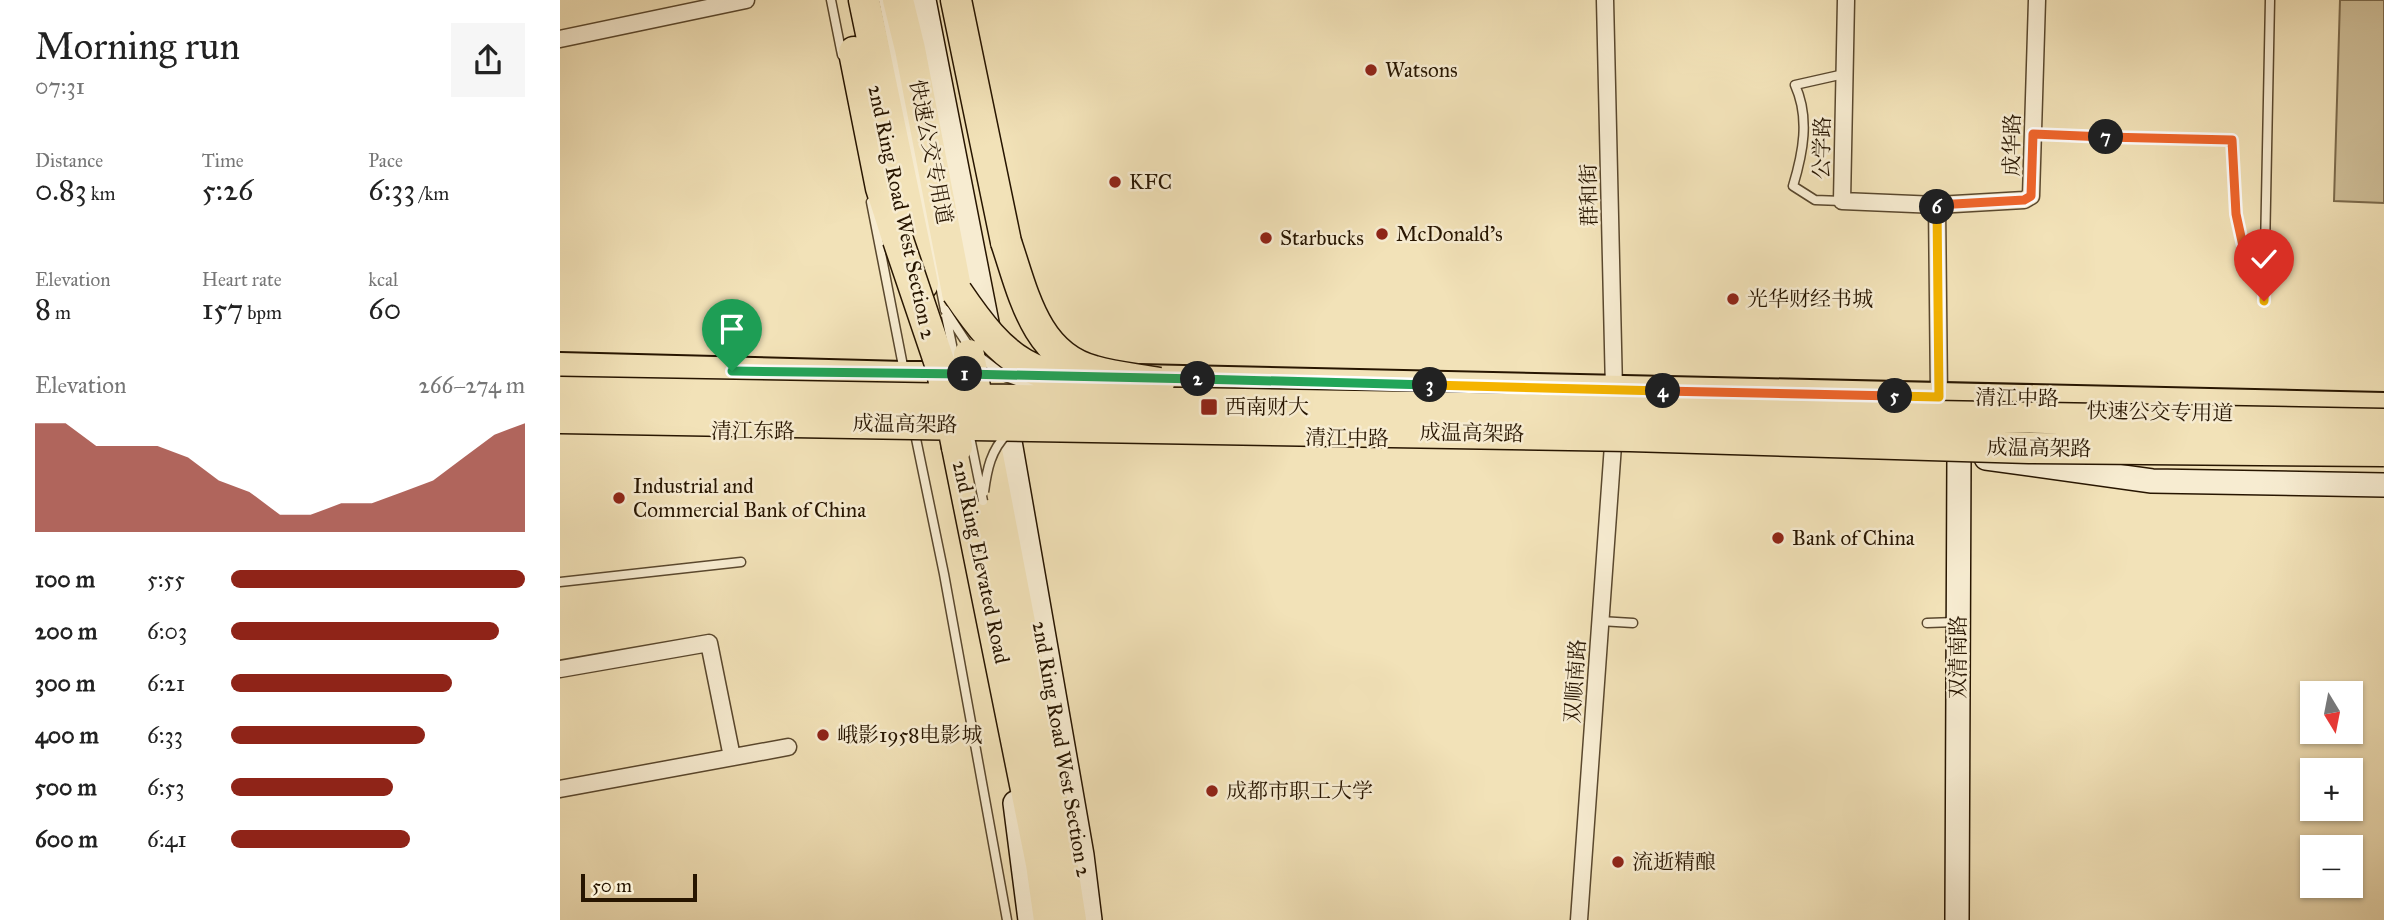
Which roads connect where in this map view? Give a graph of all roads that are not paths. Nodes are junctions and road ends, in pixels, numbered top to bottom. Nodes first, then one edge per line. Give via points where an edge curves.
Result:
1 (746, 0) edge
2 (831, 0) edge
3 (844, 0) edge
4 (858, 0) edge
5 (864, 0) edge
6 (883, 0) edge
7 (898, 0) edge
8 (924, 0) edge
9 (956, 0) edge
10 (1605, 0) edge
11 (1846, 0) edge
12 (2037, 0) edge
13 (2270, 0) edge
14 (560, 39) edge
15 (844, 67) dead end
16 (1844, 74) junction
17 (2033, 134) junction
18 (868, 187) dead end
19 (1842, 201) junction
20 (1937, 205) junction
21 (2265, 249) junction
22 (951, 301) junction
23 (2264, 301) dead end
24 (560, 366) edge
25 (945, 373) junction
26 (997, 374) junction
27 (905, 375) junction
28 (1159, 383) junction
29 (1614, 390) junction
30 (560, 392) edge
31 (961, 392) dead end
32 (1939, 397) junction
33 (1095, 399) junction
34 (964, 405) dead end
35 (2384, 406) edge
36 (1040, 411) dead end
37 (1663, 412) junction
38 (560, 418) edge
39 (1018, 423) junction
40 (2384, 424) edge
41 (956, 425) junction
42 (560, 429) edge
43 (914, 432) junction
44 (2384, 433) edge
45 (1613, 445) junction
46 (2029, 448) junction
47 (2384, 451) edge
48 (1959, 455) junction
49 (2384, 461) edge
50 (2384, 471) edge
51 (2384, 485) edge
52 (983, 501) junction
53 (985, 514) dead end
54 (741, 562) dead end
55 (560, 582) edge
56 (1600, 621) junction
57 (1633, 622) dead end
58 (1958, 622) junction
59 (1927, 623) dead end
60 (560, 669) edge
61 (788, 747) dead end
62 (732, 757) junction
63 (560, 789) edge
64 (1046, 840) dead end
65 (1053, 877) dead end
66 (1007, 920) edge
67 (1030, 920) edge
68 (1049, 920) edge
69 (1071, 920) edge
70 (1090, 920) edge
71 (1579, 920) edge
72 (1957, 920) edge

1 - 14 street
2 - 15 lane
3 - 25 highway, bridge via 881,188
4 - 25 main road, 2nd Ring Road West Section 2
5 - 25 highway, 2nd Ring Elevated Road, bridge
6 - 22 lane, 快速公交专用道
7 - 22 highway, 2nd Ring Elevated Road via 913,62
8 - 26 main road, 2nd Ring Road West Section 2
9 - 28 highway, bridge via 1006,242 1031,318 1047,340 1074,363
10 - 29 street, 群和街
11 - 16 street, 公学路
12 - 17 street, 成华路
13 - 21 lane
16 - 19 street, 公学路
16 - 19 lane via 1795,85 1804,141 1793,186 1815,200
17 - 20 street, 成华路 via 2031,196
17 - 21 lane via 2232,140 2236,214 2243,248
18 - 27 lane
19 - 20 street, 公学路
20 - 32 street
21 - 23 lane
22 - 25 lane, 快速公交专用道, bridge
22 - 28 highway, bridge via 1000,348 1034,370 1065,380
22 - 33 lane, 快速公交专用道, bridge via 971,350 1006,377 1029,387
22 - 69 highway, 2nd Ring Elevated Road, bridge via 1045,753
24 - 27 main road
25 - 26 main road, 清江中路
25 - 27 main road
25 - 41 main road, 2nd Ring Road West Section 2
25 - 68 highway, 2nd Ring Elevated Road, bridge
26 - 29 main road, 清江中路
26 - 39 main road, 2nd Ring Road West Section 2
27 - 43 lane
28 - 37 highway, bridge via 1573,393
29 - 32 main road, 清江中路
30 - 37 highway, 成温高架路, bridge
31 - 34 lane, bridge
32 - 35 main road, 清江中路
32 - 48 main road, 双清南路
33 - 36 lane, 快速公交专用道, bridge
33 - 44 lane, 快速公交专用道, bridge via 2029,428
37 - 40 highway, 成温高架路, bridge
38 - 46 highway, 成温高架路, bridge via 1630,436
39 - 41 main road, 清江中路
39 - 45 main road, 清江中路
39 - 52 lane, bridge via 996,448 987,468
39 - 70 main road, 2nd Ring Road West Section 2
41 - 43 main road, 清江东路
41 - 52 lane, bridge
41 - 67 main road, 2nd Ring Road West Section 2 via 1013,782
42 - 43 main road, 清江东路
43 - 66 lane
45 - 48 main road, 清江中路
45 - 56 street, 双顺南路
46 - 47 highway, 成温高架路, bridge
46 - 50 highway, bridge via 2264,469
48 - 49 main road, 清江中路
48 - 51 main road, 清江中路 via 2152,481
48 - 58 main road, 双清南路
52 - 53 lane
54 - 55 lane
56 - 57 lane
56 - 71 street, 双顺南路
58 - 59 lane
58 - 72 main road, 双清南路
60 - 62 street via 709,643
61 - 62 street
62 - 63 street
64 - 65 lane

